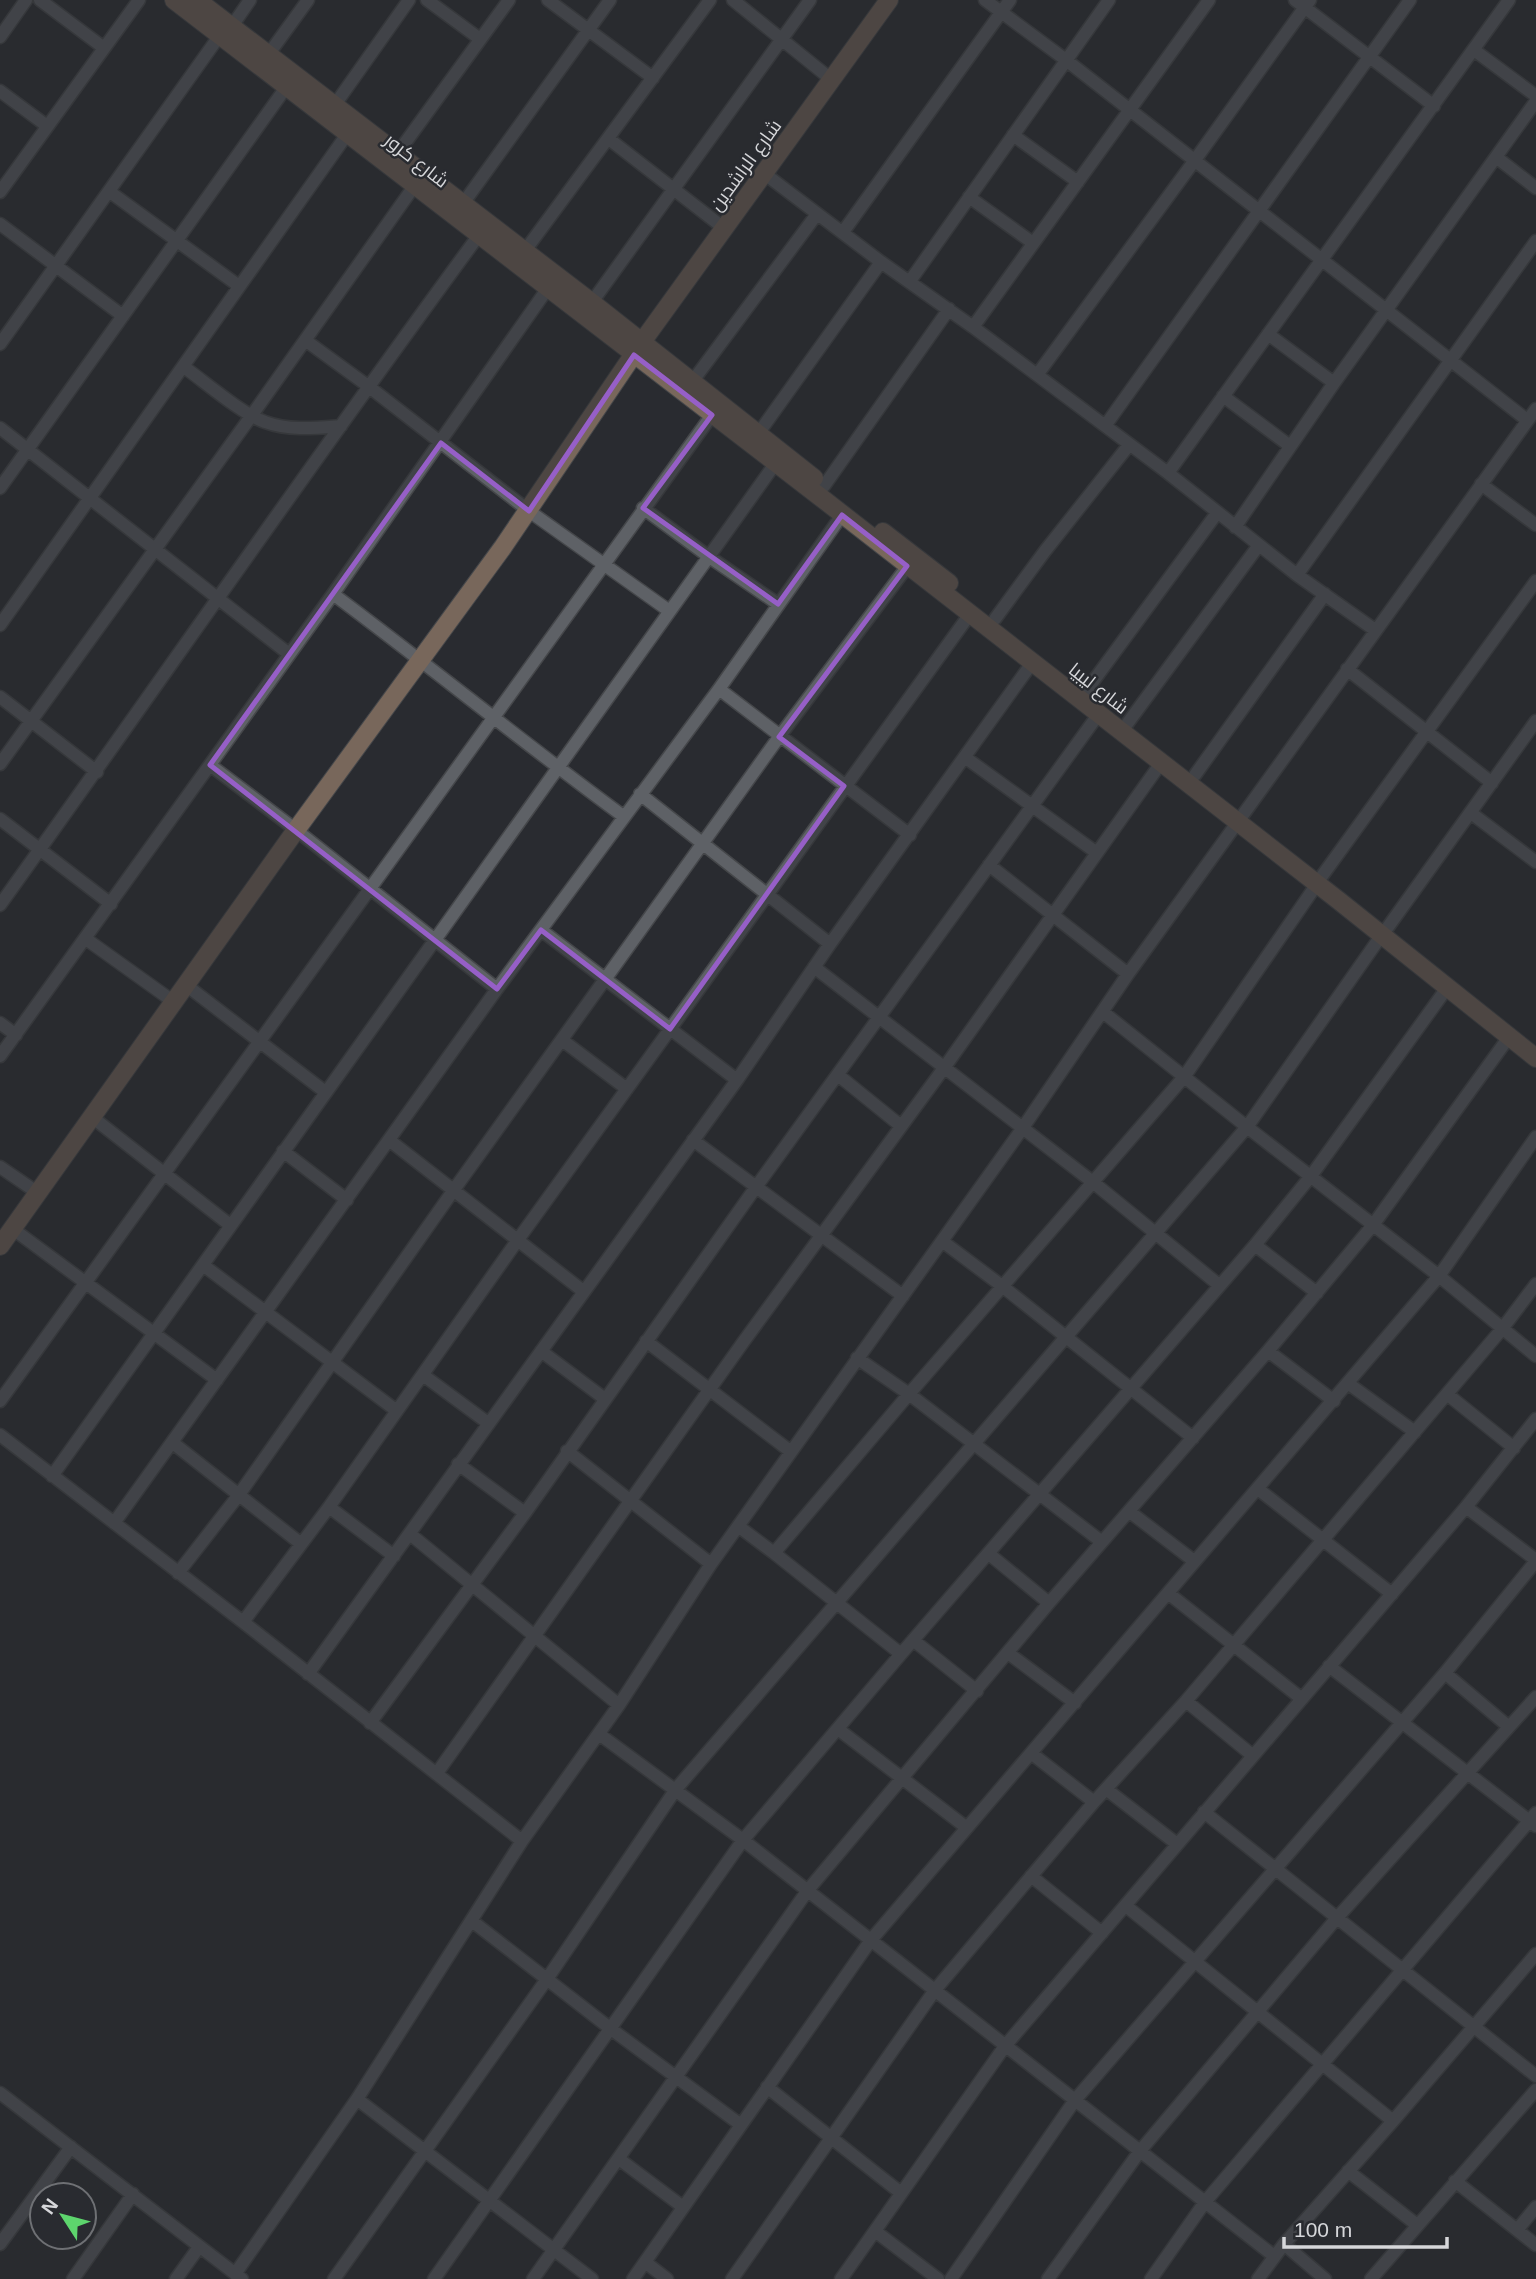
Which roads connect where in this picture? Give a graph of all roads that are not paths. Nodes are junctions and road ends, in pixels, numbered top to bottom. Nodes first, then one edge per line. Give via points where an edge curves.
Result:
1 (26, 0) edge
2 (40, 0) edge
3 (139, 0) edge
4 (174, 0) edge
5 (197, 0) edge
6 (250, 0) edge
7 (307, 0) edge
8 (409, 0) edge
9 (427, 0) edge
10 (509, 0) edge
11 (548, 0) edge
12 (610, 0) edge
13 (710, 0) edge
14 (733, 0) edge
15 (810, 0) edge
16 (890, 0) edge
17 (985, 0) edge
18 (1010, 0) edge
19 (1109, 0) edge
20 (1209, 0) edge
21 (1410, 0) edge
22 (1509, 0) edge
23 (1303, 3) edge
24 (1002, 12) junction
25 (226, 31) junction
26 (588, 31) junction
27 (0, 37) edge
28 (480, 39) junction
29 (782, 39) junction
30 (104, 48) junction
31 (1474, 50) junction
32 (268, 55) junction
33 (1369, 57) junction
34 (1066, 60) junction
35 (653, 78) junction
36 (832, 80) junction
37 (286, 86) junction
38 (0, 91) edge
39 (1536, 99) edge
40 (334, 106) junction
41 (1434, 106) junction
42 (1131, 110) junction
43 (47, 126) junction
44 (348, 133) junction
45 (1013, 135) junction
46 (609, 139) junction
47 (397, 154) junction
48 (1496, 157) junction
49 (1195, 160) junction
50 (765, 174) junction
51 (1078, 182) junction
52 (415, 185) junction
53 (1536, 188) edge
54 (673, 189) junction
55 (0, 192) edge
56 (110, 192) junction
57 (970, 197) junction
58 (462, 205) junction
59 (1258, 209) junction
60 (817, 214) junction
61 (0, 224) edge
62 (724, 229) junction
63 (843, 232) junction
64 (480, 235) junction
65 (175, 240) junction
66 (1536, 241) edge
67 (1033, 243) junction
68 (524, 252) junction
69 (1322, 261) junction
70 (881, 262) junction
71 (55, 265) junction
72 (910, 281) junction
73 (239, 286) junction
74 (548, 288) junction
75 (587, 309) junction
76 (949, 309) junction
77 (1387, 310) junction
78 (123, 316) junction
79 (973, 327) junction
80 (1268, 334) junction
81 (305, 340) junction
82 (0, 344) edge
83 (638, 348) junction
84 (1450, 360) junction
85 (184, 367) junction
86 (1037, 375) junction
87 (692, 382) junction
88 (1334, 383) junction
89 (368, 386) junction
90 (1223, 396) junction
91 (1536, 409) edge
92 (252, 415) junction
93 (712, 415) junction
94 (1527, 421) junction
95 (341, 426) junction
96 (1105, 426) junction
97 (0, 429) edge
98 (758, 434) junction
99 (441, 443) junction
100 (1129, 445) junction
101 (1290, 446) junction
102 (28, 449) junction
103 (775, 464) junction
104 (1168, 474) junction
105 (1481, 484) junction
106 (824, 486) junction
107 (0, 488) edge
108 (90, 498) junction
109 (643, 508) junction
110 (528, 511) junction
111 (1217, 513) junction
112 (842, 515) junction
113 (865, 525) junction
114 (1536, 526) edge
115 (1235, 527) junction
116 (1259, 545) junction
117 (155, 550) junction
118 (708, 556) junction
119 (911, 561) junction
120 (604, 563) junction
121 (1297, 575) junction
122 (1536, 581) edge
123 (333, 594) junction
124 (1325, 594) junction
125 (217, 598) junction
126 (778, 604) junction
127 (668, 610) junction
128 (970, 614) junction
129 (995, 619) junction
130 (0, 625) edge
131 (1375, 630) junction
132 (289, 654) junction
133 (421, 659) junction
134 (1032, 663) junction
135 (1347, 669) junction
136 (719, 689) junction
137 (1086, 691) junction
138 (0, 697) edge
139 (1098, 715) junction
140 (494, 719) junction
141 (31, 721) junction
142 (1536, 721) edge
143 (1126, 724) junction
144 (1426, 733) junction
145 (779, 737) junction
146 (1531, 740) edge
147 (966, 758) junction
148 (1161, 763) junction
149 (0, 764) edge
150 (211, 765) junction
151 (558, 768) junction
152 (97, 772) junction
153 (1195, 775) junction
154 (1492, 783) junction
155 (844, 786) junction
156 (640, 794) junction
157 (1031, 805) junction
158 (1471, 813) junction
159 (623, 816) junction
160 (1240, 818) junction
161 (0, 819) edge
162 (296, 830) junction
163 (910, 835) junction
164 (703, 843) junction
165 (40, 850) junction
166 (1097, 853) junction
167 (1535, 858) edge
168 (989, 865) junction
169 (1320, 880) junction
170 (369, 888) junction
171 (767, 895) junction
172 (111, 904) junction
173 (0, 905) edge
174 (1052, 915) junction
175 (541, 930) junction
176 (1385, 931) junction
177 (86, 939) junction
178 (433, 939) junction
179 (830, 944) junction
180 (814, 967) junction
181 (1128, 974) junction
182 (606, 979) junction
183 (186, 985) junction
184 (1447, 988) junction
185 (497, 989) junction
186 (174, 1002) junction
187 (1103, 1012) junction
188 (879, 1018) junction
189 (0, 1023) edge
190 (1504, 1028) junction
191 (670, 1029) junction
192 (16, 1035) junction
193 (562, 1040) junction
194 (259, 1042) junction
195 (1536, 1044) edge
196 (0, 1056) edge
197 (1536, 1058) edge
198 (944, 1068) junction
199 (838, 1075) junction
200 (1184, 1077) junction
201 (737, 1080) junction
202 (627, 1089) junction
203 (324, 1091) junction
204 (92, 1117) junction
205 (901, 1126) junction
206 (1247, 1127) junction
207 (1022, 1129) junction
208 (1536, 1136) edge
209 (389, 1140) junction
210 (693, 1140) junction
211 (283, 1151) junction
212 (0, 1167) edge
213 (164, 1174) junction
214 (1311, 1176) junction
215 (1094, 1182) junction
216 (756, 1186) junction
217 (453, 1191) junction
218 (38, 1193) junction
219 (347, 1200) junction
220 (230, 1225) junction
221 (1373, 1225) junction
222 (13, 1229) junction
223 (1156, 1232) junction
224 (821, 1236) junction
225 (517, 1241) junction
226 (942, 1241) junction
227 (1255, 1245) junction
228 (0, 1247) edge
229 (203, 1265) junction
230 (1439, 1276) junction
231 (85, 1282) junction
232 (1536, 1284) edge
233 (1219, 1285) junction
234 (1002, 1286) junction
235 (583, 1292) junction
236 (1317, 1293) junction
237 (903, 1296) junction
238 (266, 1314) junction
239 (1502, 1329) junction
240 (154, 1332) junction
241 (1066, 1336) junction
242 (646, 1341) junction
243 (541, 1351) junction
244 (1268, 1351) junction
245 (1536, 1356) edge
246 (858, 1358) junction
247 (332, 1363) junction
248 (423, 1375) junction
249 (217, 1380) junction
250 (1349, 1384) junction
251 (1130, 1388) junction
252 (710, 1390) junction
253 (909, 1394) junction
254 (1447, 1394) junction
255 (605, 1399) junction
256 (0, 1401) edge
257 (1334, 1401) junction
258 (397, 1411) junction
259 (1536, 1419) edge
260 (488, 1423) junction
261 (1415, 1432) junction
262 (0, 1435) edge
263 (1193, 1438) junction
264 (173, 1443) junction
265 (974, 1444) junction
266 (1514, 1448) junction
267 (567, 1451) junction
268 (790, 1451) junction
269 (458, 1464) junction
270 (52, 1476) junction
271 (1258, 1489) junction
272 (1039, 1493) junction
273 (238, 1496) junction
274 (631, 1502) junction
275 (329, 1507) junction
276 (1466, 1507) junction
277 (1130, 1512) junction
278 (525, 1513) junction
279 (114, 1523) junction
280 (737, 1526) junction
281 (410, 1534) junction
282 (1322, 1540) junction
283 (1102, 1542) junction
284 (300, 1543) junction
285 (774, 1553) junction
286 (989, 1554) junction
287 (394, 1556) junction
288 (1536, 1560) edge
289 (1194, 1561) junction
290 (711, 1564) junction
291 (178, 1573) junction
292 (471, 1585) junction
293 (1168, 1592) junction
294 (1391, 1594) junction
295 (836, 1602) junction
296 (1049, 1604) junction
297 (243, 1622) junction
298 (536, 1637) junction
299 (913, 1640) junction
300 (1232, 1645) junction
301 (1008, 1653) junction
302 (901, 1654) junction
303 (1329, 1666) junction
304 (1445, 1673) junction
305 (308, 1674) junction
306 (976, 1691) junction
307 (1536, 1697) edge
308 (1302, 1699) junction
309 (1186, 1701) junction
310 (1074, 1703) junction
311 (619, 1705) junction
312 (1402, 1721) junction
313 (370, 1723) junction
314 (1509, 1727) junction
315 (838, 1729) junction
316 (599, 1734) junction
317 (1031, 1753) junction
318 (1252, 1755) junction
319 (437, 1773) junction
320 (1466, 1773) junction
321 (902, 1778) junction
322 (1106, 1788) junction
323 (676, 1789) junction
324 (1094, 1802) junction
325 (1204, 1812) junction
326 (1534, 1820) edge
327 (967, 1828) junction
328 (743, 1840) junction
329 (522, 1841) junction
330 (1177, 1844) junction
331 (1274, 1868) junction
332 (1031, 1876) junction
333 (808, 1890) junction
334 (1126, 1906) junction
335 (1336, 1919) junction
336 (472, 1921) junction
337 (1102, 1933) junction
338 (871, 1940) junction
339 (1536, 1954) edge
340 (1194, 1961) junction
341 (1401, 1970) junction
342 (547, 1979) junction
343 (935, 1990) junction
344 (1257, 2012) junction
345 (1473, 2026) junction
346 (611, 2029) junction
347 (1005, 2046) junction
348 (1323, 2064) junction
349 (1536, 2076) edge
350 (676, 2077) junction
351 (768, 2087) junction
352 (1536, 2090) edge
353 (1, 2097) edge
354 (357, 2099) junction
355 (1075, 2100) junction
356 (1393, 2121) junction
357 (741, 2125) junction
358 (831, 2138) junction
359 (71, 2147) junction
360 (425, 2151) junction
361 (1140, 2151) junction
362 (619, 2159) junction
363 (1348, 2171) junction
364 (1455, 2181) junction
365 (901, 2193) junction
366 (133, 2194) junction
367 (489, 2201) junction
368 (1205, 2202) junction
369 (683, 2207) junction
370 (1536, 2207) edge
371 (1417, 2225) junction
372 (1517, 2230) junction
373 (875, 2231) junction
374 (0, 2244) edge
375 (1284, 2244) junction
376 (1536, 2245) edge
377 (199, 2247) junction
378 (553, 2250) junction
379 (1274, 2256) junction
380 (645, 2262) junction
381 (239, 2276) edge
382 (73, 2279) edge
383 (176, 2279) edge
384 (334, 2279) edge
385 (434, 2279) edge
386 (533, 2279) edge
387 (592, 2279) edge
388 (633, 2279) edge
389 (667, 2279) edge
390 (732, 2279) edge
391 (841, 2279) edge
392 (938, 2279) edge
393 (951, 2279) edge
394 (1048, 2279) edge
395 (1151, 2279) edge
396 (1258, 2279) edge
397 (1325, 2279) edge
398 (1371, 2279) edge

1 - 27 street
2 - 30 street
3 - 30 street
4 - 25 main road, شارع كرور
5 - 25 main road, شارع كرور
6 - 25 street
7 - 32 street
8 - 40 street
9 - 28 street
10 - 28 street
11 - 26 street
12 - 26 street
13 - 35 street
14 - 29 street
15 - 29 street
16 - 36 main road, شارع الراشدين
17 - 24 street
18 - 24 street
19 - 34 street
20 - 42 street
21 - 33 street
22 - 31 street
23 - 33 street
23 - 49 street
24 - 34 street
24 - 63 street
25 - 32 main road, شارع كرور
25 - 37 main road, شارع كرور
25 - 56 street
26 - 35 street
26 - 58 street
28 - 47 street
29 - 36 street
29 - 54 street
30 - 43 street
31 - 39 street
31 - 41 street
32 - 40 main road, شارع كرور
33 - 41 street
33 - 59 street
34 - 42 street
34 - 45 street
35 - 46 street
36 - 50 main road, شارع الراشدين
37 - 44 main road, شارع كرور
37 - 65 street
38 - 43 street
39 - 48 street
40 - 47 main road, شارع كرور
41 - 69 street
42 - 49 street
42 - 51 street
43 - 55 street
44 - 52 main road, شارع كرور
44 - 73 street
45 - 51 street
45 - 57 street
46 - 54 street
46 - 68 street
47 - 58 main road, شارع كرور
48 - 53 street
48 - 77 street
49 - 59 street
49 - 86 street
50 - 60 street
50 - 62 main road, شارع الراشدين
51 - 67 street
52 - 64 main road, شارع كرور
52 - 81 street
54 - 62 street
54 - 75 street
56 - 65 street
56 - 71 street
57 - 67 street
57 - 72 street
58 - 68 main road, شارع كرور
59 - 69 street
59 - 96 street
60 - 63 street
60 - 87 street
61 - 71 street
62 - 83 main road, شارع الراشدين
63 - 70 street
64 - 74 main road, شارع كرور
64 - 89 street
65 - 73 street
65 - 78 street
66 - 84 street
67 - 79 street
68 - 75 main road, شارع كرور
69 - 77 street
69 - 80 street
70 - 72 street
70 - 98 street
71 - 78 street
71 - 82 street
72 - 76 street
73 - 85 street
74 - 75 main road, شارع كرور
74 - 99 street
75 - 83 main road, شارع كرور
76 - 79 street
76 - 106 street
77 - 84 street
77 - 88 street
78 - 102 street
79 - 86 street
80 - 88 street
80 - 90 street
81 - 89 street
81 - 92 street
83 - 87 main road, شارع ليبيا
83 - 93 main road, شارع ليبيا
83 - 110 main road, شارع الراشدين
84 - 94 street
84 - 121 street
85 - 92 street
85 - 108 street
86 - 96 street
87 - 98 main road, شارع ليبيا
88 - 101 street
89 - 95 street
89 - 99 street
90 - 101 street
90 - 104 street
91 - 94 street
92 - 95 street via 291,427
92 - 117 street
93 - 103 main road, شارع ليبيا
93 - 109 street
94 - 105 street
95 - 125 street
96 - 100 street
97 - 102 street
98 - 106 main road, شارع ليبيا
99 - 110 street
99 - 123 street
100 - 104 street
100 - 129 street
101 - 115 street
102 - 107 street
102 - 108 street
103 - 112 main road, شارع ليبيا
103 - 118 street
104 - 111 street
105 - 114 street
105 - 131 street
106 - 113 main road, شارع ليبيا
108 - 117 street
108 - 130 street
109 - 118 street
109 - 120 street
110 - 120 street
110 - 133 main road, شارع الراشدين
111 - 115 street
111 - 137 street
112 - 113 main road, شارع ليبيا
112 - 126 street
113 - 119 main road, شارع ليبيا
115 - 116 street
116 - 121 street
116 - 143 street
117 - 125 street
117 - 141 street
118 - 126 street
118 - 127 street
119 - 128 main road, شارع ليبيا
119 - 129 main road, شارع ليبيا
119 - 145 street
120 - 127 street
120 - 140 street
121 - 124 street
122 - 144 street
123 - 132 street
123 - 133 street
124 - 131 street
124 - 153 street
125 - 132 street
125 - 152 street
126 - 136 street
127 - 151 street
128 - 134 main road, شارع ليبيا
128 - 155 street
129 - 137 main road, شارع ليبيا
131 - 135 street
132 - 150 street
133 - 140 street
133 - 162 main road, شارع الراشدين
134 - 139 main road, شارع ليبيا
134 - 147 street
135 - 144 street
135 - 160 street
136 - 145 street
136 - 156 street
137 - 143 main road, شارع ليبيا
138 - 141 street
139 - 148 main road, شارع ليبيا
139 - 157 street
140 - 151 street
140 - 170 street
141 - 149 street
141 - 152 street
142 - 146 street
143 - 153 main road, شارع ليبيا
144 - 154 street
144 - 169 street
145 - 155 street
145 - 164 street
146 - 154 street
147 - 157 street
147 - 163 street
148 - 160 main road, شارع ليبيا
148 - 166 street
150 - 162 street
150 - 172 street
151 - 159 street
151 - 178 street
152 - 165 street
153 - 160 main road, شارع ليبيا
154 - 158 street
155 - 163 street
155 - 171 street
156 - 159 street
156 - 164 street
157 - 166 street
157 - 168 street
158 - 167 street
158 - 176 street
159 - 175 street
160 - 169 main road, شارع ليبيا
160 - 181 street
161 - 165 street
162 - 170 street
162 - 183 main road, شارع الراشدين
163 - 179 street
164 - 171 street
164 - 182 street
165 - 172 street
165 - 173 street
166 - 174 street
168 - 174 street
168 - 188 street
169 - 176 main road, شارع ليبيا
169 - 200 street
170 - 178 street
170 - 194 street
171 - 179 street
171 - 191 street
172 - 177 street
174 - 181 street
174 - 198 street
175 - 182 street
175 - 185 street
176 - 184 main road, شارع ليبيا
176 - 190 main road, شارع ليبيا
176 - 206 street
177 - 186 street
177 - 192 street
178 - 185 street
178 - 203 street
179 - 180 street
180 - 188 street
180 - 201 street
181 - 187 street
182 - 191 street
182 - 193 street
183 - 186 main road, شارع الراشدين
183 - 194 street
184 - 190 main road, شارع ليبيا
184 - 214 street
185 - 209 street
186 - 204 main road, شارع الراشدين
187 - 200 street
187 - 207 street
188 - 198 street
188 - 199 street
189 - 192 street
190 - 195 main road, شارع ليبيا
190 - 197 main road, شارع ليبيا
190 - 221 street
191 - 201 street
191 - 202 street
192 - 196 street
193 - 202 street
193 - 217 street
194 - 203 street
194 - 213 street
198 - 205 street
198 - 207 street
199 - 205 street
199 - 216 street
200 - 206 street
200 - 215 street
201 - 210 street
202 - 225 street
203 - 211 street
204 - 213 street
204 - 218 main road, شارع الراشدين
205 - 224 street
206 - 214 street
206 - 223 street
207 - 215 street
207 - 226 street
208 - 230 street
209 - 217 street
209 - 219 street
210 - 216 street
210 - 235 street
211 - 219 street
211 - 220 street
212 - 218 street
213 - 220 street
213 - 231 street
214 - 221 street
214 - 227 street
215 - 223 street
215 - 234 street
216 - 224 street
216 - 242 street
217 - 225 street
217 - 247 street
218 - 222 main road, شارع الراشدين
219 - 238 street
220 - 229 street
221 - 230 street
221 - 236 street
222 - 228 main road, شارع الراشدين
222 - 231 street
223 - 233 street
223 - 241 street
224 - 237 street
224 - 252 street
225 - 235 street
225 - 248 street
226 - 234 street
226 - 237 street
227 - 233 street
227 - 236 street
229 - 238 street
229 - 240 street
230 - 239 street
230 - 250 street
231 - 240 street
231 - 256 street
232 - 239 street
233 - 251 street
234 - 241 street
234 - 253 street
235 - 243 street
236 - 244 street
237 - 246 street
238 - 247 street
238 - 249 street
239 - 245 street
239 - 254 street
240 - 249 street
240 - 270 street
241 - 251 street
241 - 265 street
242 - 252 street
242 - 255 street
243 - 255 street
243 - 260 street
244 - 257 street
244 - 263 street
246 - 253 street
246 - 268 street
247 - 258 street
247 - 273 street
248 - 258 street
248 - 260 street
249 - 264 street
250 - 257 street
250 - 261 street
251 - 263 street
251 - 272 street
252 - 268 street
252 - 274 street
253 - 265 street
253 - 285 street
254 - 261 street
254 - 266 street
255 - 267 street
257 - 271 street
258 - 275 street
259 - 266 street
260 - 269 street
261 - 282 street
262 - 270 street
263 - 277 street
264 - 273 street
264 - 279 street
265 - 272 street
265 - 295 street
266 - 276 street
267 - 274 street
267 - 278 street
268 - 280 street
269 - 278 street
269 - 281 street
270 - 279 street
271 - 282 street
271 - 289 street
272 - 283 street
272 - 286 street
273 - 284 street
273 - 291 street
274 - 290 street
274 - 298 street
275 - 284 street
275 - 287 street
276 - 288 street
276 - 294 street
277 - 283 street
277 - 289 street
278 - 292 street
279 - 291 street
280 - 285 street
280 - 290 street
281 - 287 street
281 - 292 street
282 - 294 street
282 - 300 street
283 - 296 street
284 - 297 street
285 - 295 street
286 - 296 street
286 - 299 street
287 - 305 street
288 - 304 street
289 - 293 street
290 - 311 street
291 - 297 street
292 - 298 street
292 - 313 street
293 - 300 street
293 - 310 street
294 - 303 street
295 - 302 street
295 - 323 street
296 - 301 street
297 - 305 street
298 - 311 street
298 - 319 street
299 - 302 street
299 - 306 street
300 - 308 street
300 - 309 street
301 - 306 street
301 - 310 street
302 - 315 street
303 - 308 street
303 - 312 street
304 - 312 street
304 - 314 street
305 - 313 street
306 - 321 street
307 - 314 street
308 - 318 street
309 - 318 street
309 - 322 street
310 - 317 street
311 - 316 street
312 - 320 street
312 - 331 street
313 - 319 street
314 - 320 street
315 - 321 street
315 - 328 street
316 - 323 street
316 - 329 street
317 - 324 street
317 - 327 street
318 - 325 street
319 - 329 street
320 - 326 street
320 - 335 street
321 - 327 street
321 - 333 street
322 - 324 street
322 - 330 street
323 - 328 street
323 - 342 street
324 - 332 street
325 - 330 street
325 - 331 street
326 - 341 street
327 - 338 street
328 - 333 street
328 - 346 street
329 - 336 street
330 - 334 street
331 - 335 street
331 - 340 street
332 - 337 street
332 - 343 street
333 - 338 street
333 - 350 street
334 - 337 street
334 - 340 street
335 - 341 street
335 - 344 street
336 - 342 street
336 - 354 street
337 - 347 street
338 - 343 street
338 - 351 street
339 - 345 street
340 - 344 street
340 - 355 street
341 - 345 street
341 - 348 street
342 - 346 street
342 - 360 street
343 - 347 street
343 - 358 street
344 - 348 street
344 - 361 street
345 - 349 street
345 - 356 street
346 - 350 street
346 - 367 street
347 - 355 street
347 - 365 street
348 - 356 street
348 - 368 street
350 - 357 street
350 - 362 street
351 - 357 street
351 - 358 street
352 - 364 street
353 - 359 street
354 - 360 street
354 - 381 street
355 - 361 street
355 - 393 street
356 - 363 street
357 - 369 street
358 - 365 street
358 - 390 street
359 - 366 street
359 - 374 street
360 - 367 street
360 - 384 street
361 - 368 street
361 - 394 street
362 - 369 street
362 - 378 street
363 - 371 street
363 - 375 street
364 - 371 street
364 - 372 street
365 - 373 street
366 - 377 street
366 - 382 street
367 - 378 street
367 - 385 street
368 - 379 street
368 - 395 street
369 - 380 street
370 - 372 street
371 - 398 street
372 - 376 street
373 - 391 street
373 - 392 street
375 - 379 street
375 - 397 street
377 - 381 street
377 - 383 street
378 - 386 street
378 - 387 street
379 - 396 street
380 - 388 street
380 - 389 street

